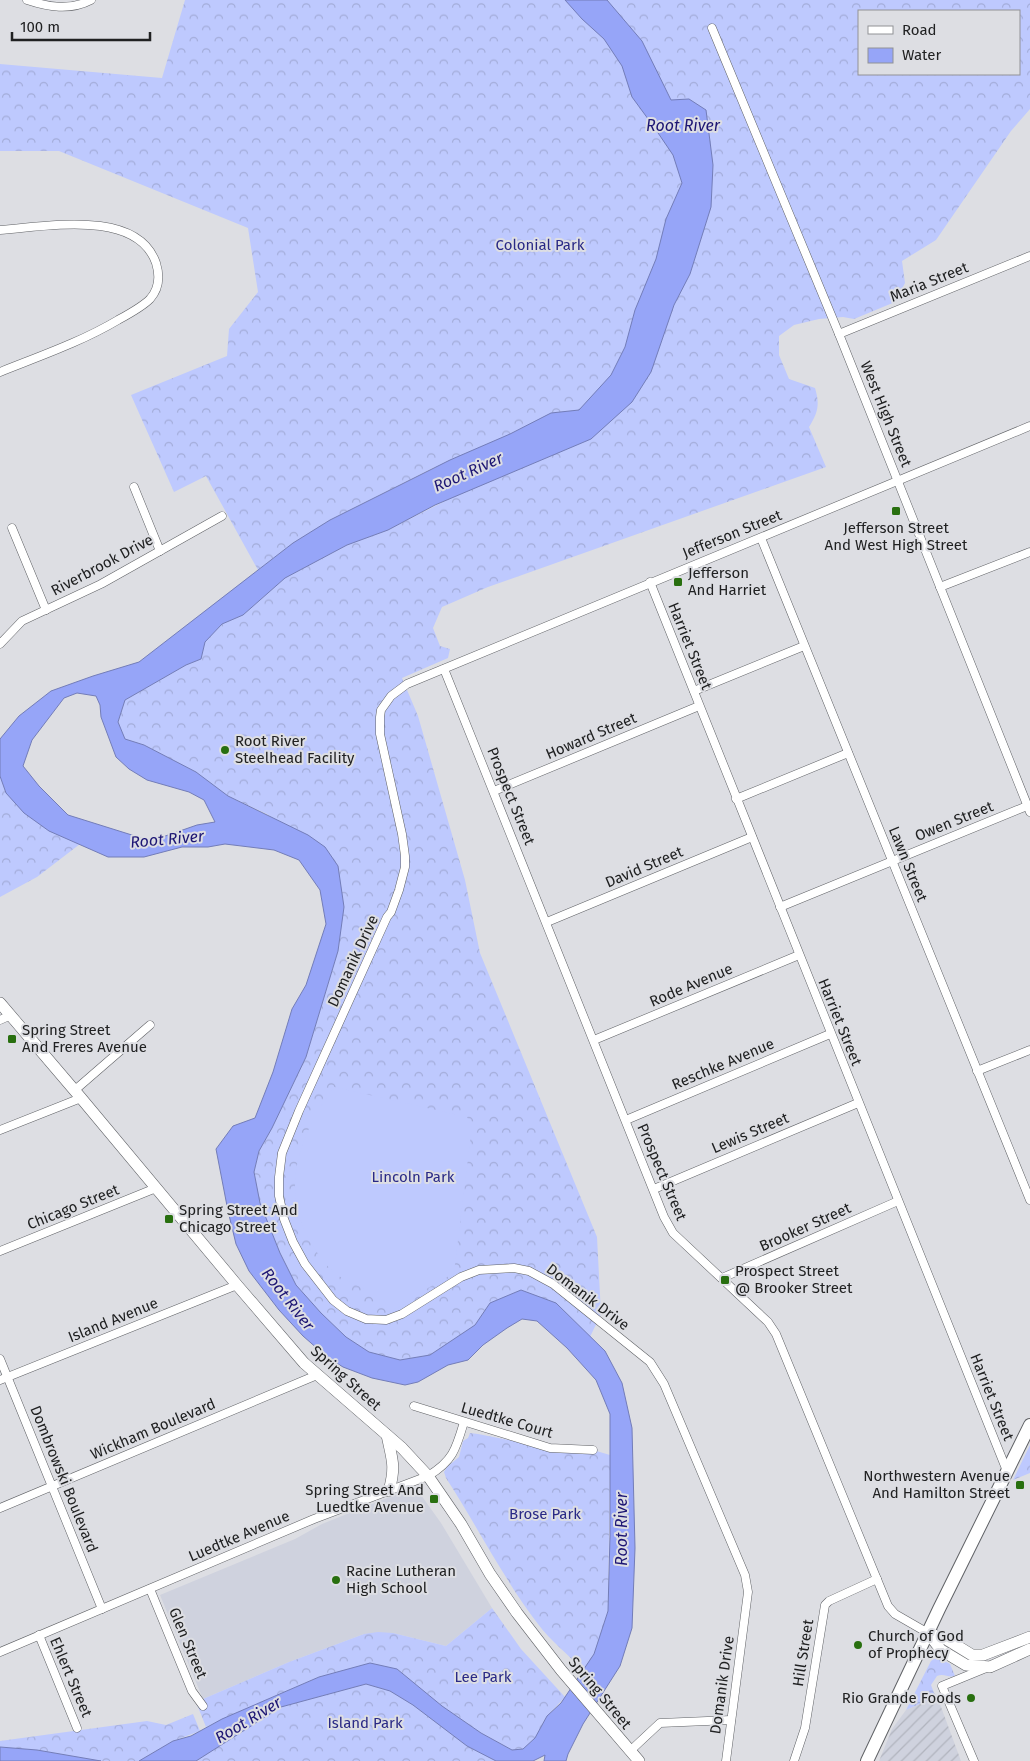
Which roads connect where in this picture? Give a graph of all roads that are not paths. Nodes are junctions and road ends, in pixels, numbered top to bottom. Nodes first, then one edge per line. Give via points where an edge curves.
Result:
1 (27, 0) edge
2 (91, 0) edge
3 (712, 28) dead end
4 (0, 230) edge
5 (1030, 256) edge
6 (839, 334) junction
7 (0, 372) edge
8 (1030, 426) edge
9 (898, 481) junction
10 (134, 487) dead end
11 (222, 516) dead end
12 (12, 528) dead end
13 (761, 538) junction
14 (160, 551) junction
15 (1030, 552) edge
16 (650, 582) junction
17 (940, 587) junction
18 (46, 610) junction
19 (0, 644) edge
20 (804, 646) junction
21 (444, 668) junction
22 (694, 691) junction
23 (699, 706) junction
24 (848, 753) junction
25 (494, 791) junction
26 (736, 799) junction
27 (1029, 809) edge
28 (752, 837) junction
29 (891, 861) junction
30 (780, 906) junction
31 (547, 922) junction
32 (799, 955) junction
33 (0, 1003) edge
34 (5, 1018) edge
35 (150, 1025) dead end
36 (830, 1034) junction
37 (594, 1040) junction
38 (1030, 1050) edge
39 (977, 1071) junction
40 (78, 1094) junction
41 (858, 1103) junction
42 (626, 1120) junction
43 (0, 1130) edge
44 (156, 1188) junction
45 (654, 1189) junction
46 (1030, 1200) edge
47 (898, 1201) junction
48 (0, 1251) edge
49 (722, 1278) junction
50 (237, 1285) junction
51 (0, 1359) edge
52 (317, 1375) junction
53 (4, 1378) edge
54 (414, 1406) dead end
55 (464, 1422) junction
56 (1030, 1425) edge
57 (387, 1435) junction
58 (593, 1450) dead end
59 (1007, 1471) junction
60 (428, 1476) junction
61 (52, 1487) junction
62 (389, 1490) junction
63 (0, 1508) edge
64 (877, 1579) junction
65 (150, 1588) junction
66 (102, 1609) junction
67 (928, 1633) junction
68 (39, 1636) junction
69 (1030, 1637) edge
70 (1030, 1649) edge
71 (0, 1652) edge
72 (990, 1666) junction
73 (203, 1706) dead end
74 (731, 1720) junction
75 (77, 1728) dead end
76 (630, 1751) junction
77 (639, 1761) edge
78 (726, 1761) edge
79 (794, 1761) edge
80 (867, 1761) edge
81 (974, 1761) edge

1 - 2 street via 63,7
3 - 6 street, West High Street
4 - 7 street via 85,224 114,229 133,236 149,250 158,270 158,286 154,294 129,314 73,343
5 - 6 street, Maria Street
6 - 9 street, West High Street
8 - 9 street, Jefferson Street
9 - 13 street, Jefferson Street
9 - 17 street, West High Street
10 - 14 street
11 - 14 street, Riverbrook Drive
12 - 18 street
13 - 16 street, Jefferson Street
13 - 20 street, Lawn Street
14 - 18 street, Riverbrook Drive
15 - 17 street
16 - 21 street, Jefferson Street
16 - 22 street, Harriet Street
17 - 27 street, West High Street
18 - 19 street, Riverbrook Drive via 22,621
20 - 22 street
20 - 24 street, Lawn Street
21 - 25 street, Prospect Street
21 - 74 street, Domanik Drive via 398,689 382,710 380,734 402,834 405,867 391,912 282,1153 279,1196 284,1219 305,1264 333,1300 366,1319 386,1320 402,1314 461,1277 479,1270 514,1268 529,1271 553,1284 650,1362 664,1384 745,1575 747,1605
22 - 23 street, Harriet Street
23 - 25 street, Howard Street
23 - 26 street, Harriet Street
24 - 26 street
24 - 29 street, Lawn Street
25 - 31 street, Prospect Street
26 - 28 street, Harriet Street
27 - 29 street, Owen Street
28 - 30 street, Harriet Street
28 - 31 street, David Street
29 - 30 street, Owen Street
29 - 39 street, Lawn Street
30 - 32 street, Harriet Street
31 - 37 street, Prospect Street
32 - 36 street, Harriet Street
32 - 37 street, Rode Avenue
33 - 34 main road, Spring Street
34 - 40 main road, Spring Street
35 - 40 street
36 - 41 street, Harriet Street
36 - 42 street, Reschke Avenue
37 - 42 street, Prospect Street
38 - 39 street
39 - 46 street, Lawn Street
40 - 43 street
40 - 44 main road, Spring Street
41 - 45 street, Lewis Street
41 - 47 street, Harriet Street
42 - 45 street, Prospect Street
44 - 48 street, Chicago Street
44 - 50 main road, Spring Street
45 - 49 street, Prospect Street via 673,1233
47 - 49 street, Brooker Street
47 - 59 street, Harriet Street
49 - 64 street, Prospect Street via 768,1322 776,1334
50 - 52 main road, Spring Street
50 - 53 street, Island Avenue
51 - 53 street, Dombrowski Boulevard
52 - 57 main road, Spring Street
52 - 61 street, Wickham Boulevard
53 - 61 street, Dombrowski Boulevard
54 - 55 street, Luedtke Court
55 - 58 street, Luedtke Court via 550,1448
55 - 60 street, Luedtke Avenue via 452,1456
56 - 59 main road
57 - 60 main road, Spring Street
57 - 62 main road via 394,1462
59 - 67 main road
60 - 62 street, Luedtke Avenue
60 - 76 main road, Spring Street via 506,1598 561,1670
61 - 63 street, Wickham Boulevard
61 - 66 street, Dombrowski Boulevard
62 - 65 street, Luedtke Avenue
64 - 67 street, Prospect Street via 891,1610
64 - 79 street, Hill Street via 825,1605 805,1728
65 - 66 street, Luedtke Avenue
65 - 73 street, Glen Street via 192,1691
66 - 68 street, Luedtke Avenue
67 - 69 main road via 946,1639 972,1655 983,1656
67 - 72 main road via 941,1650 966,1665
67 - 80 main road
68 - 71 street, Luedtke Avenue
68 - 75 street, Ehlert Street
70 - 72 main road
72 - 81 street via 942,1686
74 - 76 street via 660,1723
74 - 78 street, Domanik Drive
76 - 77 main road, Spring Street

